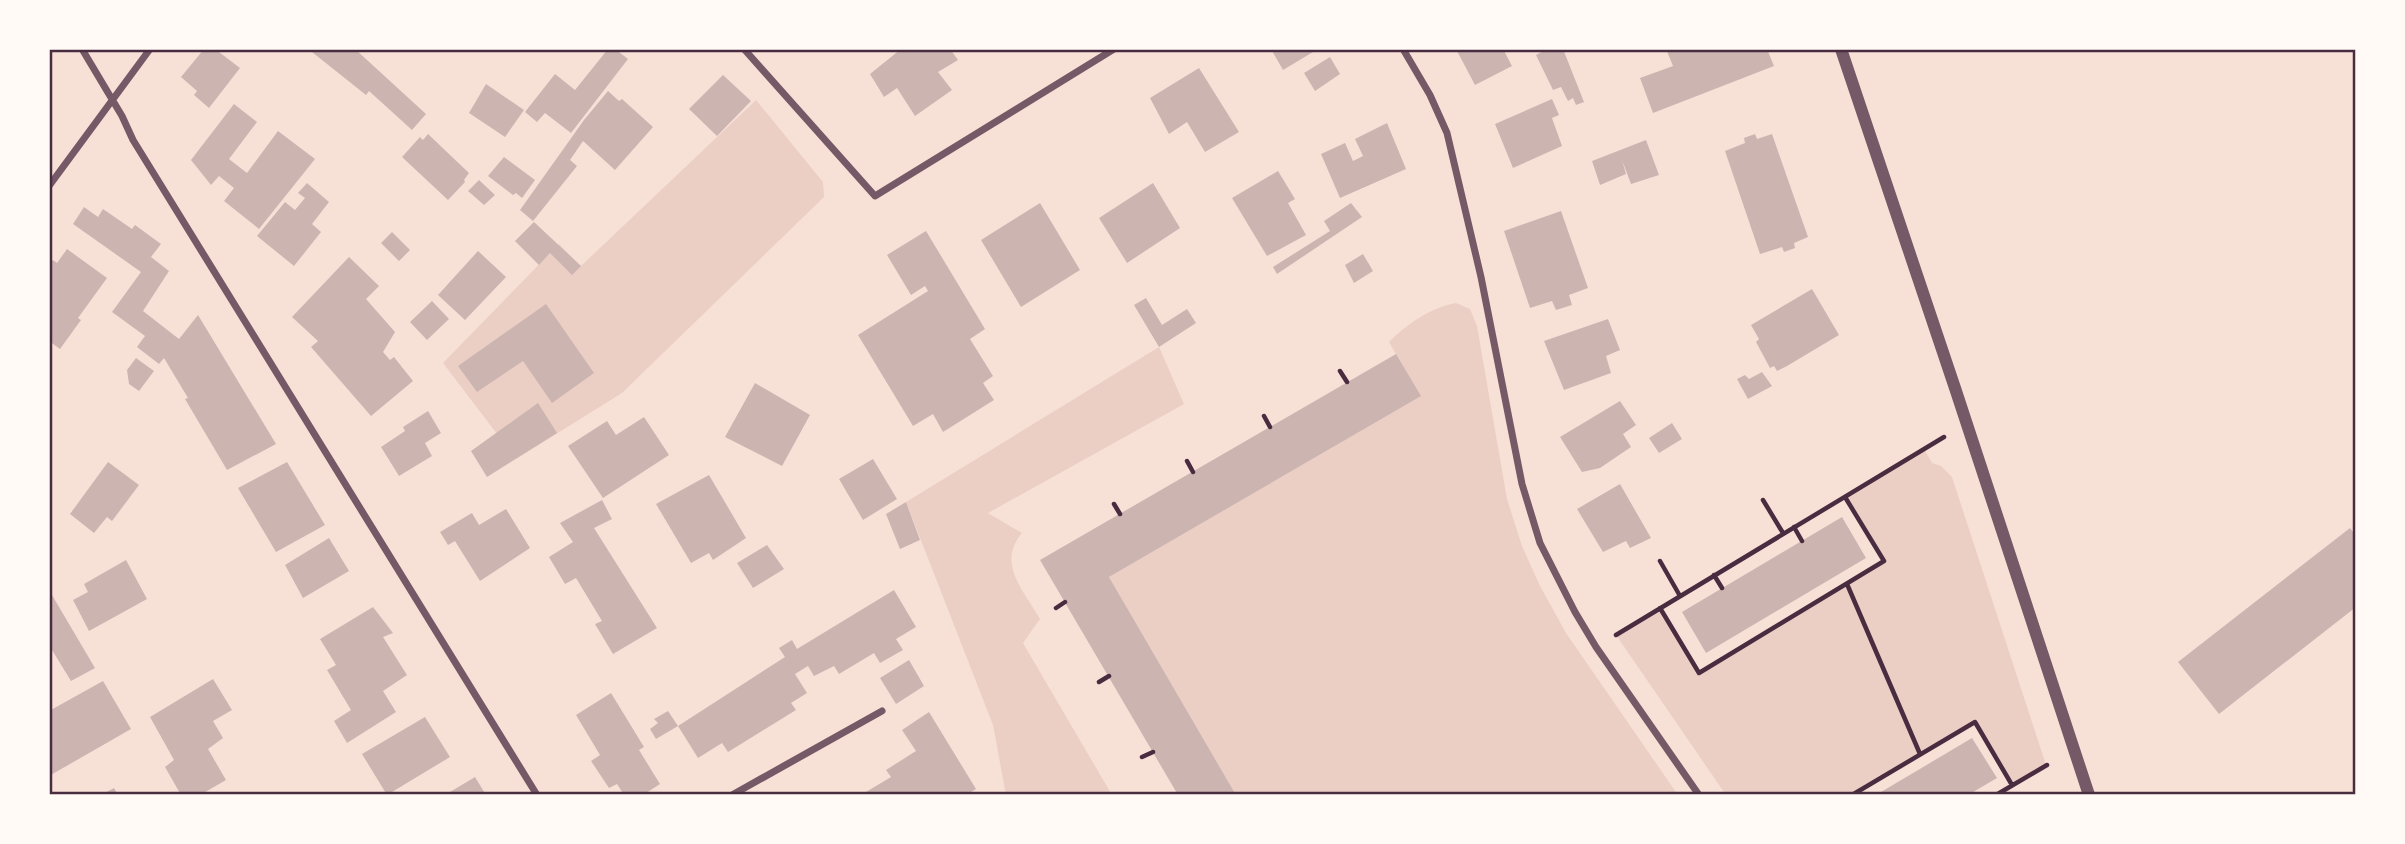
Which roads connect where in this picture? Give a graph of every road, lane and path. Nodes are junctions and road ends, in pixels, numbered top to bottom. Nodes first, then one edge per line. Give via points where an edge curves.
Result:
1 (82, 49) edge
2 (150, 49) edge
3 (744, 49) edge
4 (1114, 49) edge
5 (1403, 49) edge
6 (1841, 49) edge
7 (113, 102) junction
8 (49, 186) edge
9 (1340, 371) dead end
10 (1347, 382) dead end
11 (1264, 416) dead end
12 (1270, 427) dead end
13 (1944, 437) dead end
14 (1188, 461) dead end
15 (1193, 472) dead end
16 (1845, 497) junction
17 (1763, 499) dead end
18 (1114, 504) dead end
19 (1120, 514) dead end
20 (1794, 527) junction
21 (1783, 533) junction
22 (1802, 541) dead end
23 (1660, 561) dead end
24 (1714, 575) junction
25 (1847, 584) junction
26 (1722, 588) dead end
27 (1680, 596) junction
28 (1065, 602) dead end
29 (1056, 608) dead end
30 (1660, 608) junction
31 (1616, 635) dead end
32 (1109, 676) dead end
33 (1099, 682) dead end
34 (882, 711) dead end
35 (1153, 752) dead end
36 (1920, 754) junction
37 (1142, 757) dead end
38 (2047, 765) dead end
39 (2012, 785) junction
40 (537, 795) edge
41 (732, 795) edge
42 (1699, 795) edge
43 (1852, 795) edge
44 (1996, 795) edge
45 (2089, 795) edge

1 - 7 street
2 - 7 street
3 - 4 street via 874,196
5 - 42 street via 1447,133 1522,484 1540,543 1596,647
6 - 45 street
7 - 8 street
7 - 40 street
9 - 10 path
11 - 12 path
13 - 16 path
14 - 15 path
16 - 20 path
16 - 25 path via 1884,561
17 - 21 path
18 - 19 path
20 - 21 path
20 - 22 path
21 - 24 path
23 - 27 path
24 - 26 path
24 - 27 path
25 - 30 path via 1699,673
25 - 36 path
27 - 30 path
28 - 29 path
30 - 31 path
32 - 33 path
34 - 41 street
35 - 37 path
36 - 39 path via 1975,722
36 - 43 path
38 - 39 path
39 - 44 path

